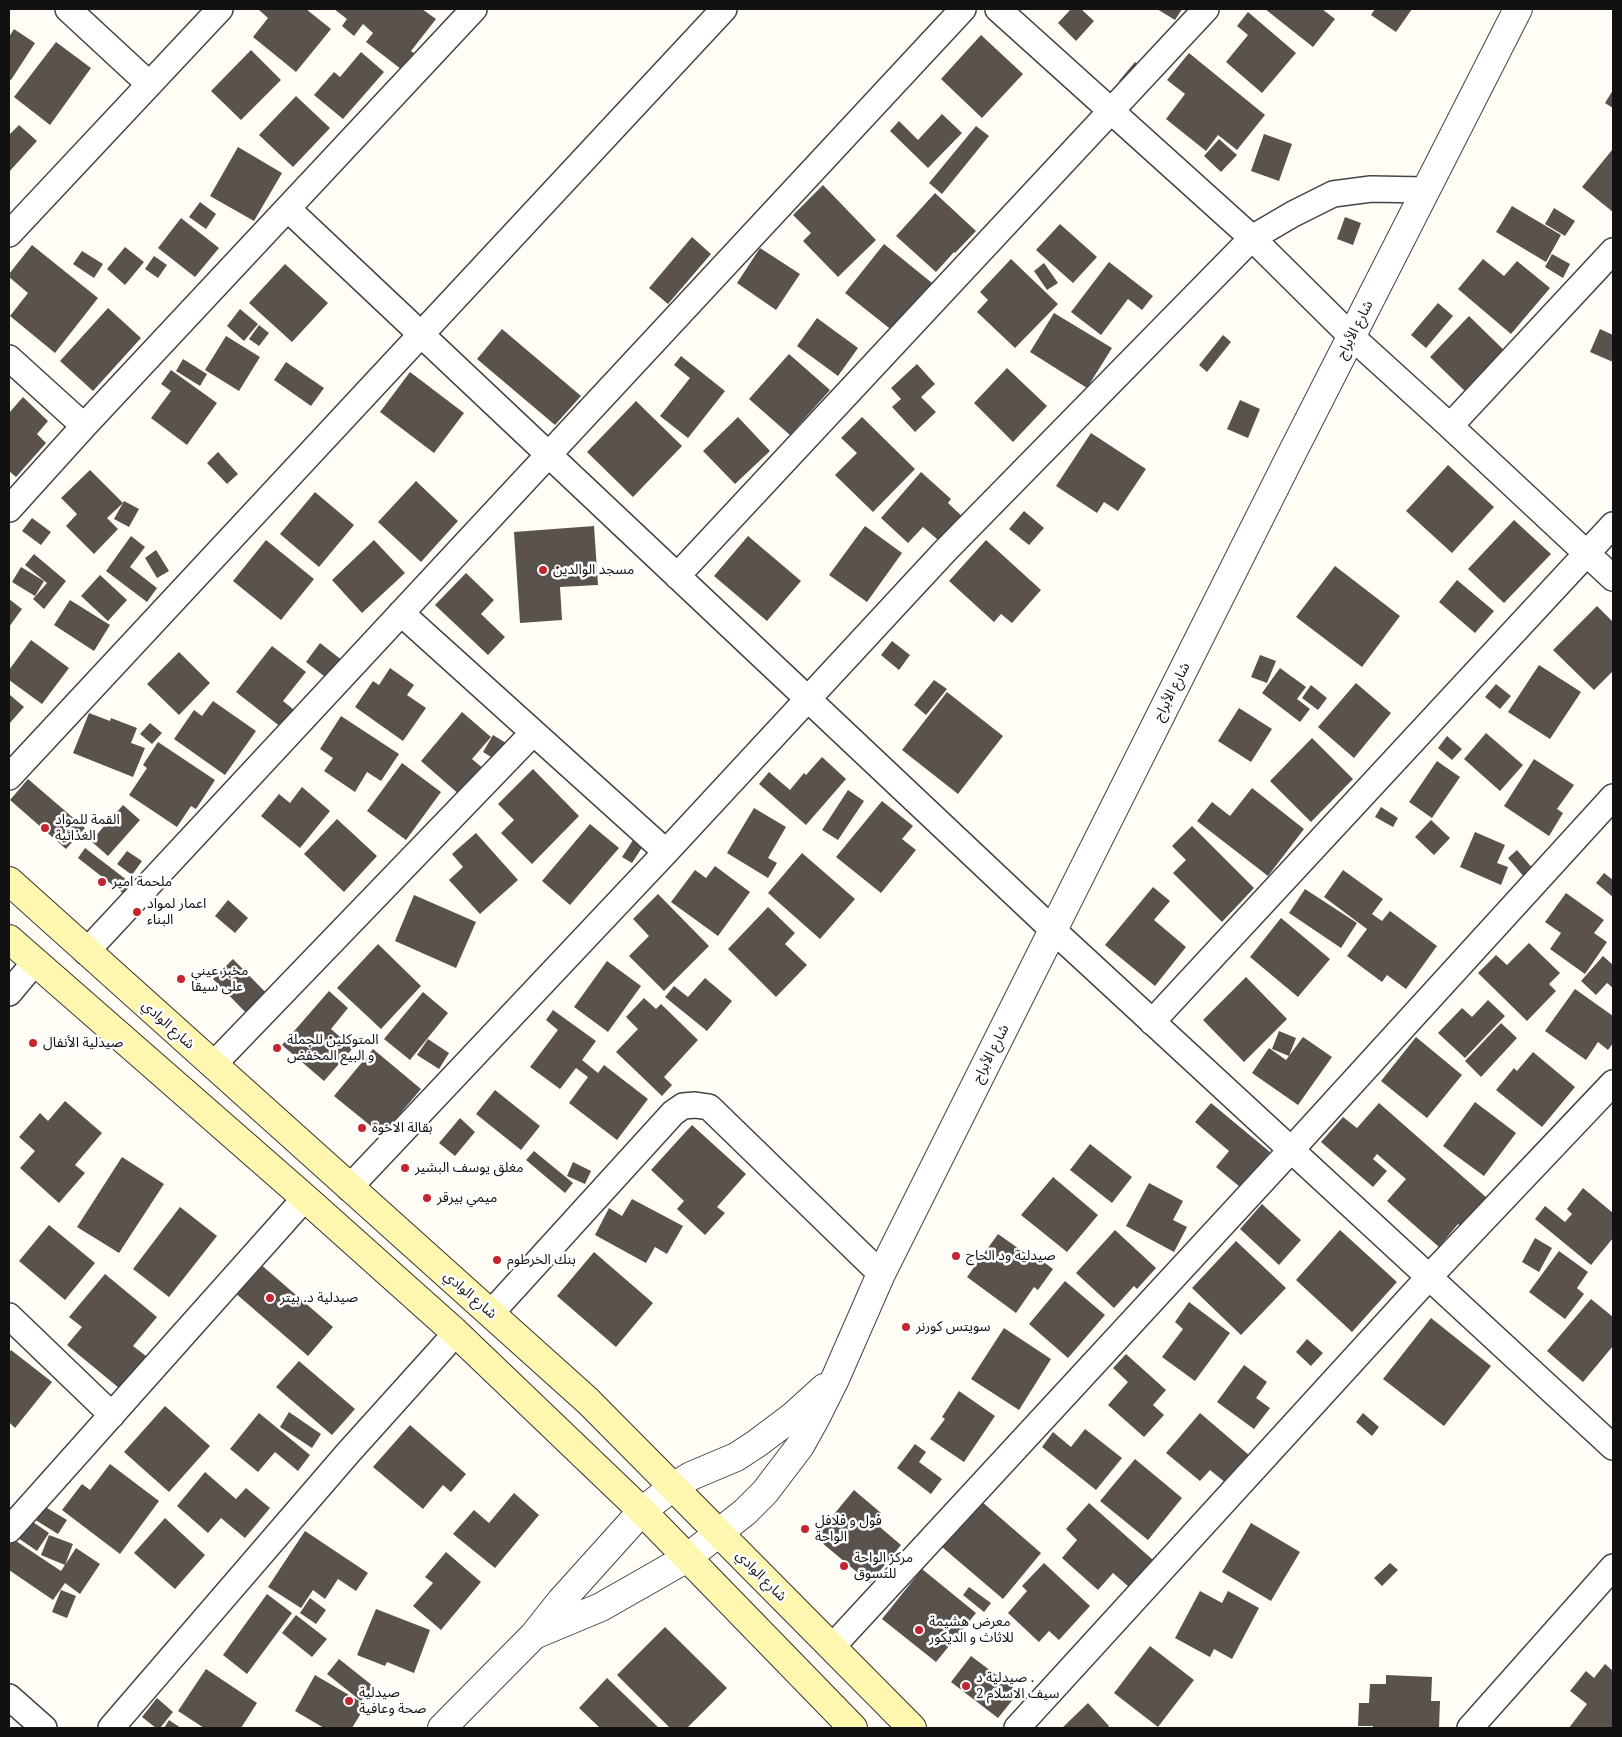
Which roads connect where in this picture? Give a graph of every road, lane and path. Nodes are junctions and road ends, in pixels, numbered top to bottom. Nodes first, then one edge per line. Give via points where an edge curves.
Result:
1 (68, 9) edge
2 (220, 9) edge
3 (474, 9) edge
4 (724, 9) edge
5 (963, 9) edge
6 (998, 9) edge
7 (1206, 9) edge
8 (1518, 9) edge
9 (149, 84) junction
10 (1111, 111) junction
11 (1426, 190) junction
12 (288, 209) junction
13 (9, 234) edge
14 (1252, 238) junction
15 (1613, 250) edge
16 (421, 335) junction
17 (1352, 337) junction
18 (9, 358) edge
19 (84, 426) junction
20 (1450, 426) junction
21 (548, 455) junction
22 (9, 509) edge
23 (1613, 525) edge
24 (1587, 554) junction
25 (677, 576) junction
26 (1613, 578) edge
27 (401, 613) junction
28 (808, 699) junction
29 (534, 732) junction
30 (9, 777) edge
31 (1613, 797) edge
32 (666, 852) junction
33 (9, 881) edge
34 (1053, 930) junction
35 (9, 939) edge
36 (86, 952) junction
37 (35, 962) junction
38 (9, 993) edge
39 (1152, 1022) junction
40 (213, 1065) junction
41 (1613, 1083) edge
42 (1291, 1150) junction
43 (349, 1188) junction
44 (305, 1198) junction
45 (881, 1274) junction
46 (1429, 1277) junction
47 (491, 1312) junction
48 (9, 1316) edge
49 (456, 1333) junction
50 (835, 1378) junction
51 (112, 1415) junction
52 (1613, 1447) edge
53 (674, 1487) junction
54 (642, 1511) junction
55 (9, 1530) edge
56 (719, 1534) junction
57 (687, 1558) junction
58 (1613, 1567) edge
59 (534, 1636) junction
60 (832, 1647) junction
61 (9, 1697) edge
62 (44, 1728) edge
63 (111, 1728) edge
64 (442, 1728) edge
65 (852, 1728) edge
66 (912, 1728) edge
67 (1017, 1728) edge
68 (1470, 1728) edge

1 - 9 street
2 - 9 street
3 - 12 street
4 - 16 street
5 - 21 street
6 - 10 street
7 - 10 street
8 - 11 street, شارع الأبراج
9 - 13 street
10 - 14 street
10 - 25 street
11 - 14 street via 1371,189 1333,194
11 - 17 street, شارع الأبراج
12 - 16 street
12 - 19 street
14 - 17 street
14 - 28 street via 945,551
15 - 20 street
16 - 21 street
16 - 30 street
17 - 20 street
17 - 34 street, شارع الأبراج
18 - 19 street
19 - 22 street
20 - 24 street
21 - 25 street
21 - 27 street
23 - 24 street
24 - 26 street
24 - 39 street
25 - 28 street
27 - 29 street
27 - 36 street
28 - 32 street
28 - 34 street
29 - 32 street
29 - 40 street
31 - 42 street
32 - 43 street
33 - 36 main road, شارع الوادي
34 - 39 street
34 - 45 street, شارع الأبراج
35 - 37 main road
36 - 40 main road, شارع الوادي
37 - 38 street
37 - 44 main road
39 - 42 street
40 - 43 main road, شارع الوادي
41 - 46 street
42 - 46 street
42 - 60 street
43 - 47 main road, شارع الوادي
44 - 49 main road
44 - 51 street
45 - 47 street via 709,1106 684,1106 673,1113
45 - 50 street, شارع الأبراج
46 - 52 street
46 - 67 street
47 - 53 main road, شارع الوادي via 588,1401
48 - 51 street
49 - 54 main road
49 - 63 street
50 - 53 street via 756,1444
50 - 56 street, شارع الأبراج via 784,1469 765,1492
51 - 55 street
53 - 54 street
53 - 56 main road, شارع الوادي
54 - 57 main road
54 - 59 street
56 - 57 street, شارع الأبراج
56 - 60 main road, شارع الوادي
57 - 59 street, شارع الأبراج via 601,1607
57 - 65 main road
58 - 68 street
59 - 64 street
60 - 66 main road, شارع الوادي
61 - 62 street

